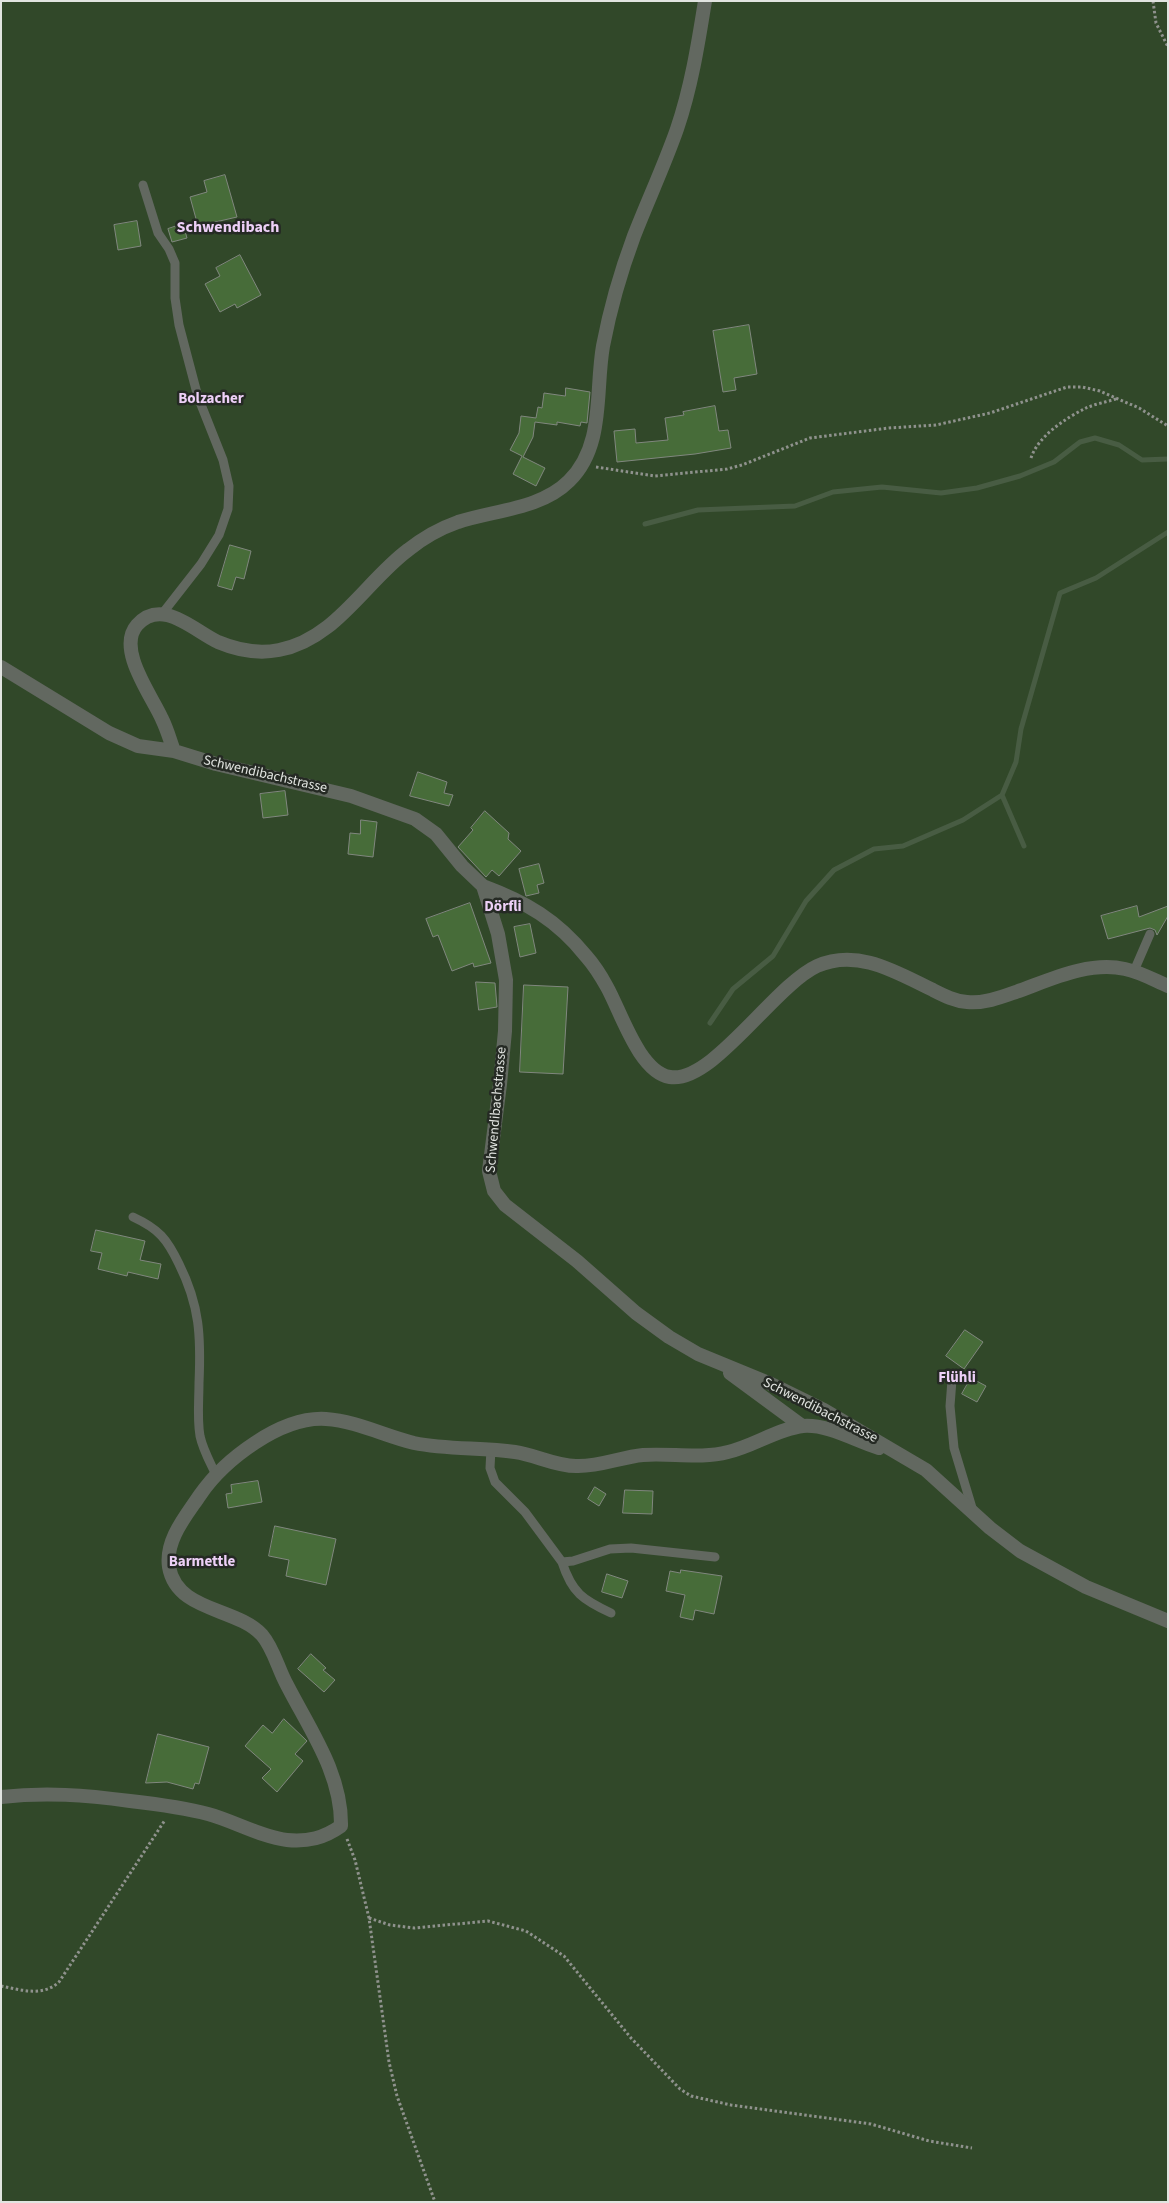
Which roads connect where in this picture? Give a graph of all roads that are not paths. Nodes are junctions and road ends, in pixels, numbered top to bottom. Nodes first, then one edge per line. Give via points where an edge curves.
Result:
1 (705, 1) edge
2 (144, 185) dead end
3 (162, 614) junction
4 (1, 667) edge
5 (174, 751) junction
6 (483, 886) junction
7 (1150, 934) dead end
8 (1134, 971) junction
9 (1168, 986) edge
10 (133, 1217) dead end
11 (715, 1362) junction
12 (952, 1380) dead end
13 (802, 1426) junction
14 (491, 1450) junction
15 (897, 1451) junction
16 (216, 1475) junction
17 (973, 1512) junction
18 (715, 1557) dead end
19 (562, 1562) junction
20 (611, 1613) dead end
21 (1168, 1620) edge
22 (1, 1798) edge

1 - 3 street via 694,68 676,131 627,256 617,291 602,351 592,447 582,465 562,488 548,497 457,523 422,540 379,575 333,622 291,647 265,652 239,649 220,643 177,618
2 - 3 lane via 158,233 175,263 179,325 205,419 223,460 229,486 228,509 219,535
3 - 5 street via 138,623 131,634 130,650
4 - 5 street, Schwendibachstrasse via 126,742 146,749
5 - 6 street, Schwendibachstrasse via 351,796 405,815 436,834
6 - 8 street via 528,905 571,939 607,987 645,1061 666,1077 683,1078 701,1069 784,990 816,967 833,961 878,964 954,1000 974,1003 1093,968
6 - 11 street, Schwendibachstrasse via 498,934 506,980 500,1084 489,1161 494,1191 505,1205 636,1313 669,1338
7 - 8 lane
8 - 9 street
10 - 16 lane via 154,1227 171,1248 195,1303 200,1339 199,1429
11 - 13 street
11 - 15 street, Schwendibachstrasse via 793,1393
12 - 17 lane via 950,1406 954,1448
13 - 14 street via 728,1452 641,1456 585,1466
13 - 15 street via 821,1428 865,1444
14 - 16 street via 438,1448 341,1421 315,1419 290,1424 270,1434
14 - 19 lane via 490,1468 495,1482 526,1512
15 - 17 street, Schwendibachstrasse via 926,1470
16 - 22 street via 174,1537 170,1570 178,1586 194,1600 254,1628 269,1645 332,1774 341,1808 341,1826 316,1839 286,1840 220,1817 174,1806 70,1794 42,1793
17 - 21 street, Schwendibachstrasse via 1007,1543 1039,1562 1086,1587
18 - 19 lane via 631,1548 610,1549
19 - 20 lane via 574,1590 588,1602

